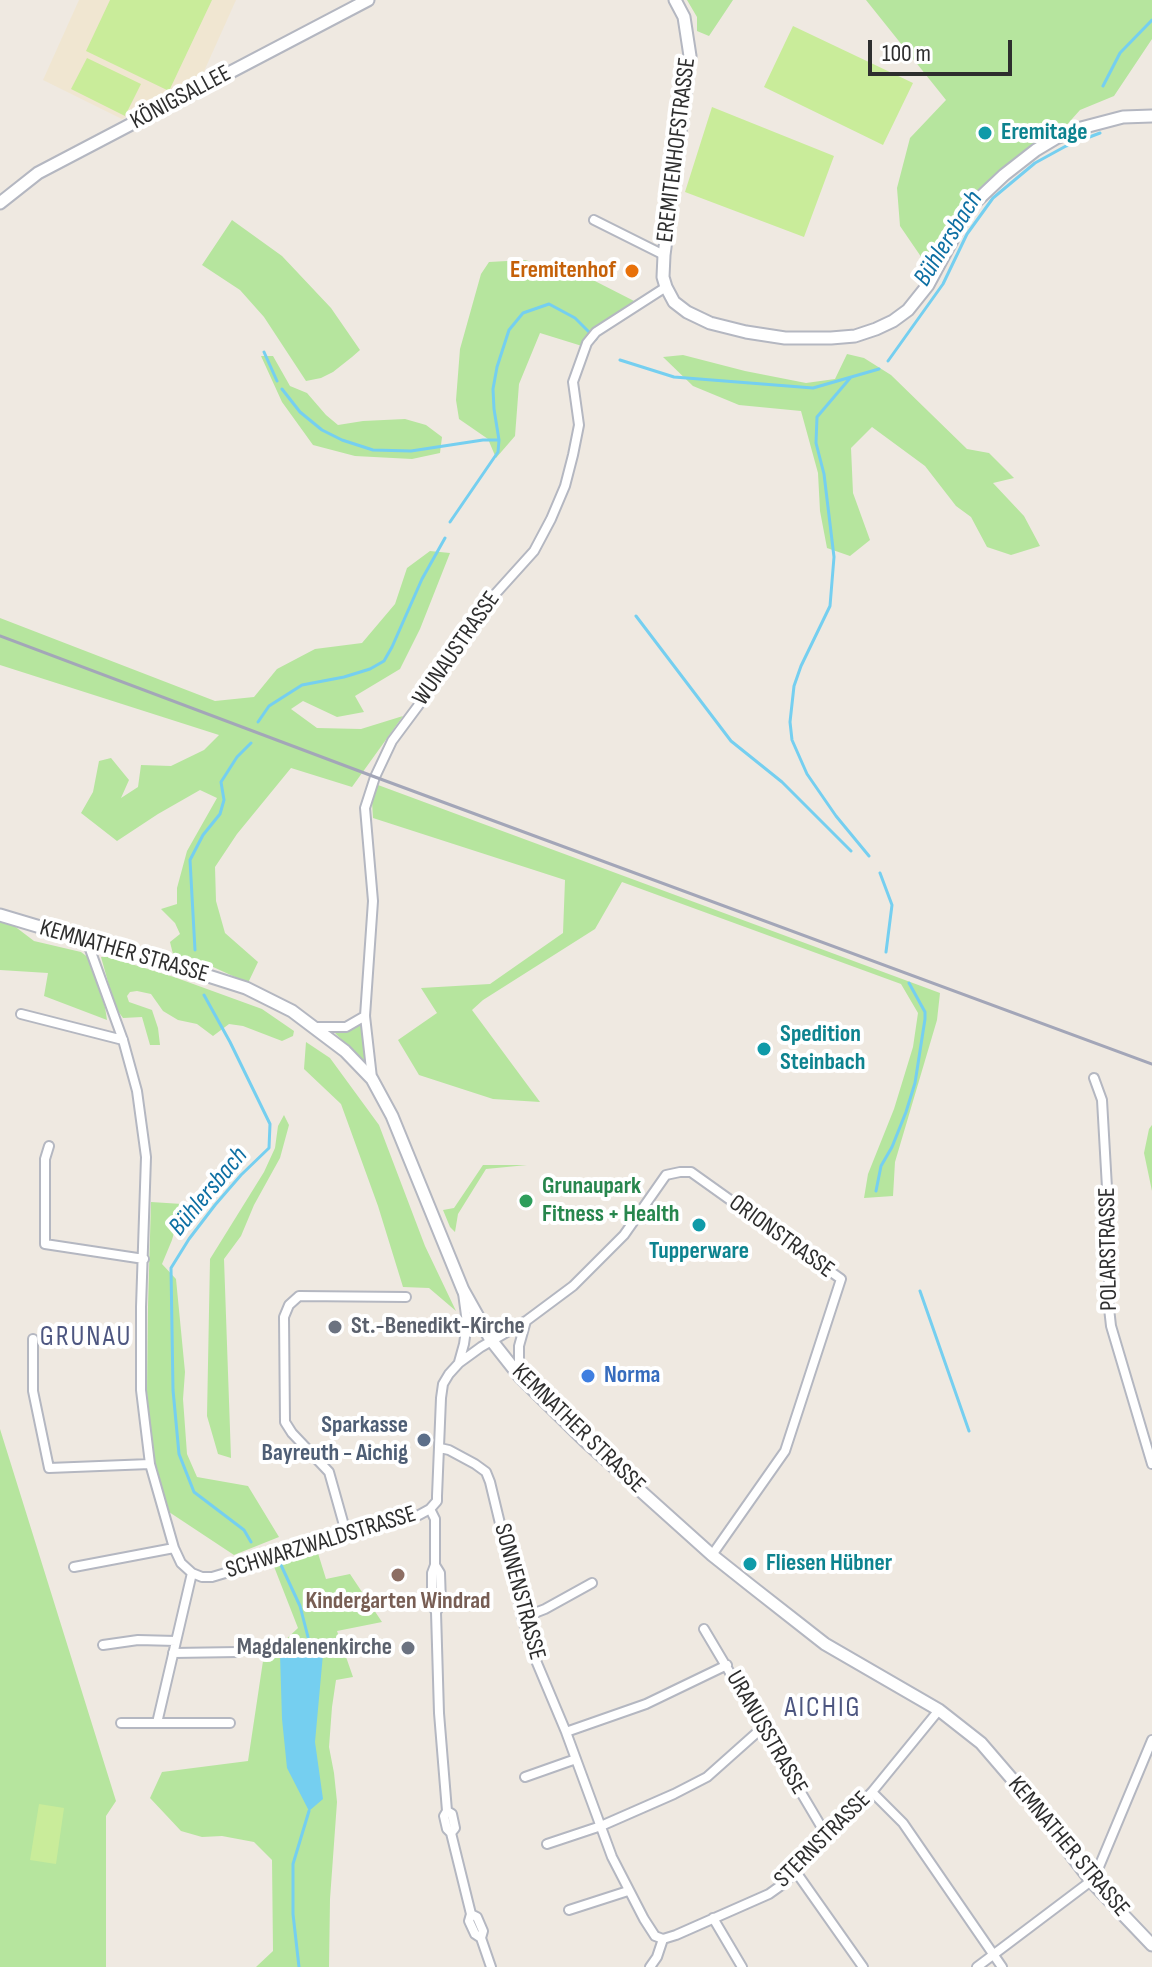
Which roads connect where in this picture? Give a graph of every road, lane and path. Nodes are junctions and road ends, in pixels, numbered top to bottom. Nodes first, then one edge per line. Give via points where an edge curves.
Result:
1 (368, 0) edge
2 (675, 0) edge
3 (1152, 116) edge
4 (0, 203) edge
5 (594, 220) dead end
6 (664, 255) junction
7 (666, 287) junction
8 (0, 915) edge
9 (87, 941) junction
10 (21, 1014) dead end
11 (365, 1016) junction
12 (315, 1027) junction
13 (123, 1040) junction
14 (1094, 1078) dead end
15 (372, 1079) junction
16 (49, 1146) dead end
17 (144, 1259) junction
18 (463, 1290) junction
19 (406, 1297) dead end
20 (526, 1321) junction
21 (33, 1339) dead end
22 (491, 1340) junction
23 (459, 1363) junction
24 (545, 1403) junction
25 (440, 1448) junction
26 (150, 1464) junction
27 (1152, 1464) edge
28 (430, 1509) junction
29 (347, 1536) junction
30 (174, 1548) junction
31 (712, 1555) junction
32 (74, 1567) dead end
33 (192, 1573) junction
34 (592, 1583) dead end
35 (522, 1618) junction
36 (704, 1629) dead end
37 (176, 1641) junction
38 (103, 1645) dead end
39 (239, 1652) dead end
40 (173, 1653) junction
41 (727, 1665) junction
42 (939, 1710) junction
43 (121, 1723) dead end
44 (157, 1723) junction
45 (230, 1723) dead end
46 (762, 1728) junction
47 (566, 1732) junction
48 (1152, 1740) edge
49 (576, 1759) junction
50 (525, 1777) dead end
51 (872, 1792) junction
52 (601, 1826) junction
53 (828, 1838) junction
54 (547, 1844) dead end
55 (796, 1872) junction
56 (1091, 1881) junction
57 (628, 1891) junction
58 (569, 1910) dead end
59 (713, 1918) junction
60 (663, 1939) junction
61 (1152, 1945) edge
62 (993, 1954) junction
63 (491, 1967) edge
64 (650, 1967) edge
65 (742, 1967) edge
66 (863, 1967) edge
67 (977, 1967) edge
68 (1002, 1967) edge

1 - 4 main road, KÖNIGSALLEE via 38,173
2 - 6 main road, EREMITENHOFSTRASSE via 684,17 690,56
3 - 7 main road via 1081,128 1036,150 970,207 928,285 908,310 876,329 812,339 746,332 687,312
5 - 6 street, EREMITENHOFSTRASSE
6 - 7 main road, EREMITENHOFSTRASSE
7 - 11 street, WUNAUSTRASSE via 587,343 573,382 579,425 573,455 551,519 534,551 479,612 379,765 365,816 373,901
8 - 9 main road, KEMNATHER STRASSE
9 - 12 main road, KEMNATHER STRASSE via 246,988
9 - 13 street, SCHWARZWALDSTRASSE
10 - 13 street
11 - 12 street via 346,1027
11 - 15 street, WUNAUSTRASSE
12 - 15 main road, KEMNATHER STRASSE
13 - 17 street, SCHWARZWALDSTRASSE via 146,1157
14 - 27 street, POLARSTRASSE via 1102,1100 1111,1326
15 - 18 main road, KEMNATHER STRASSE
16 - 17 street via 45,1244
17 - 26 street, SCHWARZWALDSTRASSE via 141,1390
18 - 22 main road, KEMNATHER STRASSE
18 - 23 street via 467,1323
19 - 29 street via 299,1296 284,1317 285,1422 329,1472
20 - 22 street, ORIONSTRASSE
20 - 24 street via 519,1362
20 - 31 street, ORIONSTRASSE via 573,1286 624,1235 666,1175 680,1172 691,1172 841,1279 785,1451
21 - 26 street via 33,1391 49,1468
22 - 23 street, ORIONSTRASSE
22 - 24 main road, KEMNATHER STRASSE
23 - 25 street via 443,1384
24 - 31 main road, KEMNATHER STRASSE
25 - 28 street via 437,1501
25 - 35 street, SONNENSTRASSE via 486,1472
26 - 30 street, SCHWARZWALDSTRASSE
28 - 29 street, SCHWARZWALDSTRASSE
28 - 63 street via 435,1519 432,1604 444,1816 469,1921
29 - 33 street, SCHWARZWALDSTRASSE via 212,1577
30 - 32 street
30 - 33 street, SCHWARZWALDSTRASSE
31 - 42 main road, KEMNATHER STRASSE via 825,1644
33 - 37 street
34 - 35 street
35 - 47 street, SONNENSTRASSE
36 - 41 street, URANUSSTRASSE
37 - 38 street
37 - 40 street
39 - 40 street
40 - 44 street
41 - 46 street, URANUSSTRASSE
41 - 47 street via 646,1704
42 - 51 street, STERNSTRASSE
42 - 56 main road, KEMNATHER STRASSE via 981,1743
43 - 44 street
44 - 45 street
46 - 52 street via 707,1777
46 - 53 street, URANUSSTRASSE
47 - 49 street, SONNENSTRASSE
48 - 56 street
49 - 50 street
49 - 52 street, SONNENSTRASSE
51 - 53 street, STERNSTRASSE
51 - 62 street via 903,1823
52 - 54 street
52 - 57 street, SONNENSTRASSE
53 - 55 street, STERNSTRASSE
55 - 59 street, STERNSTRASSE via 769,1894
55 - 66 street
56 - 61 main road, KEMNATHER STRASSE
56 - 62 street
57 - 58 street
57 - 60 street, SONNENSTRASSE via 655,1936
59 - 60 street, STERNSTRASSE
59 - 65 street
60 - 64 street
62 - 67 street
62 - 68 street

